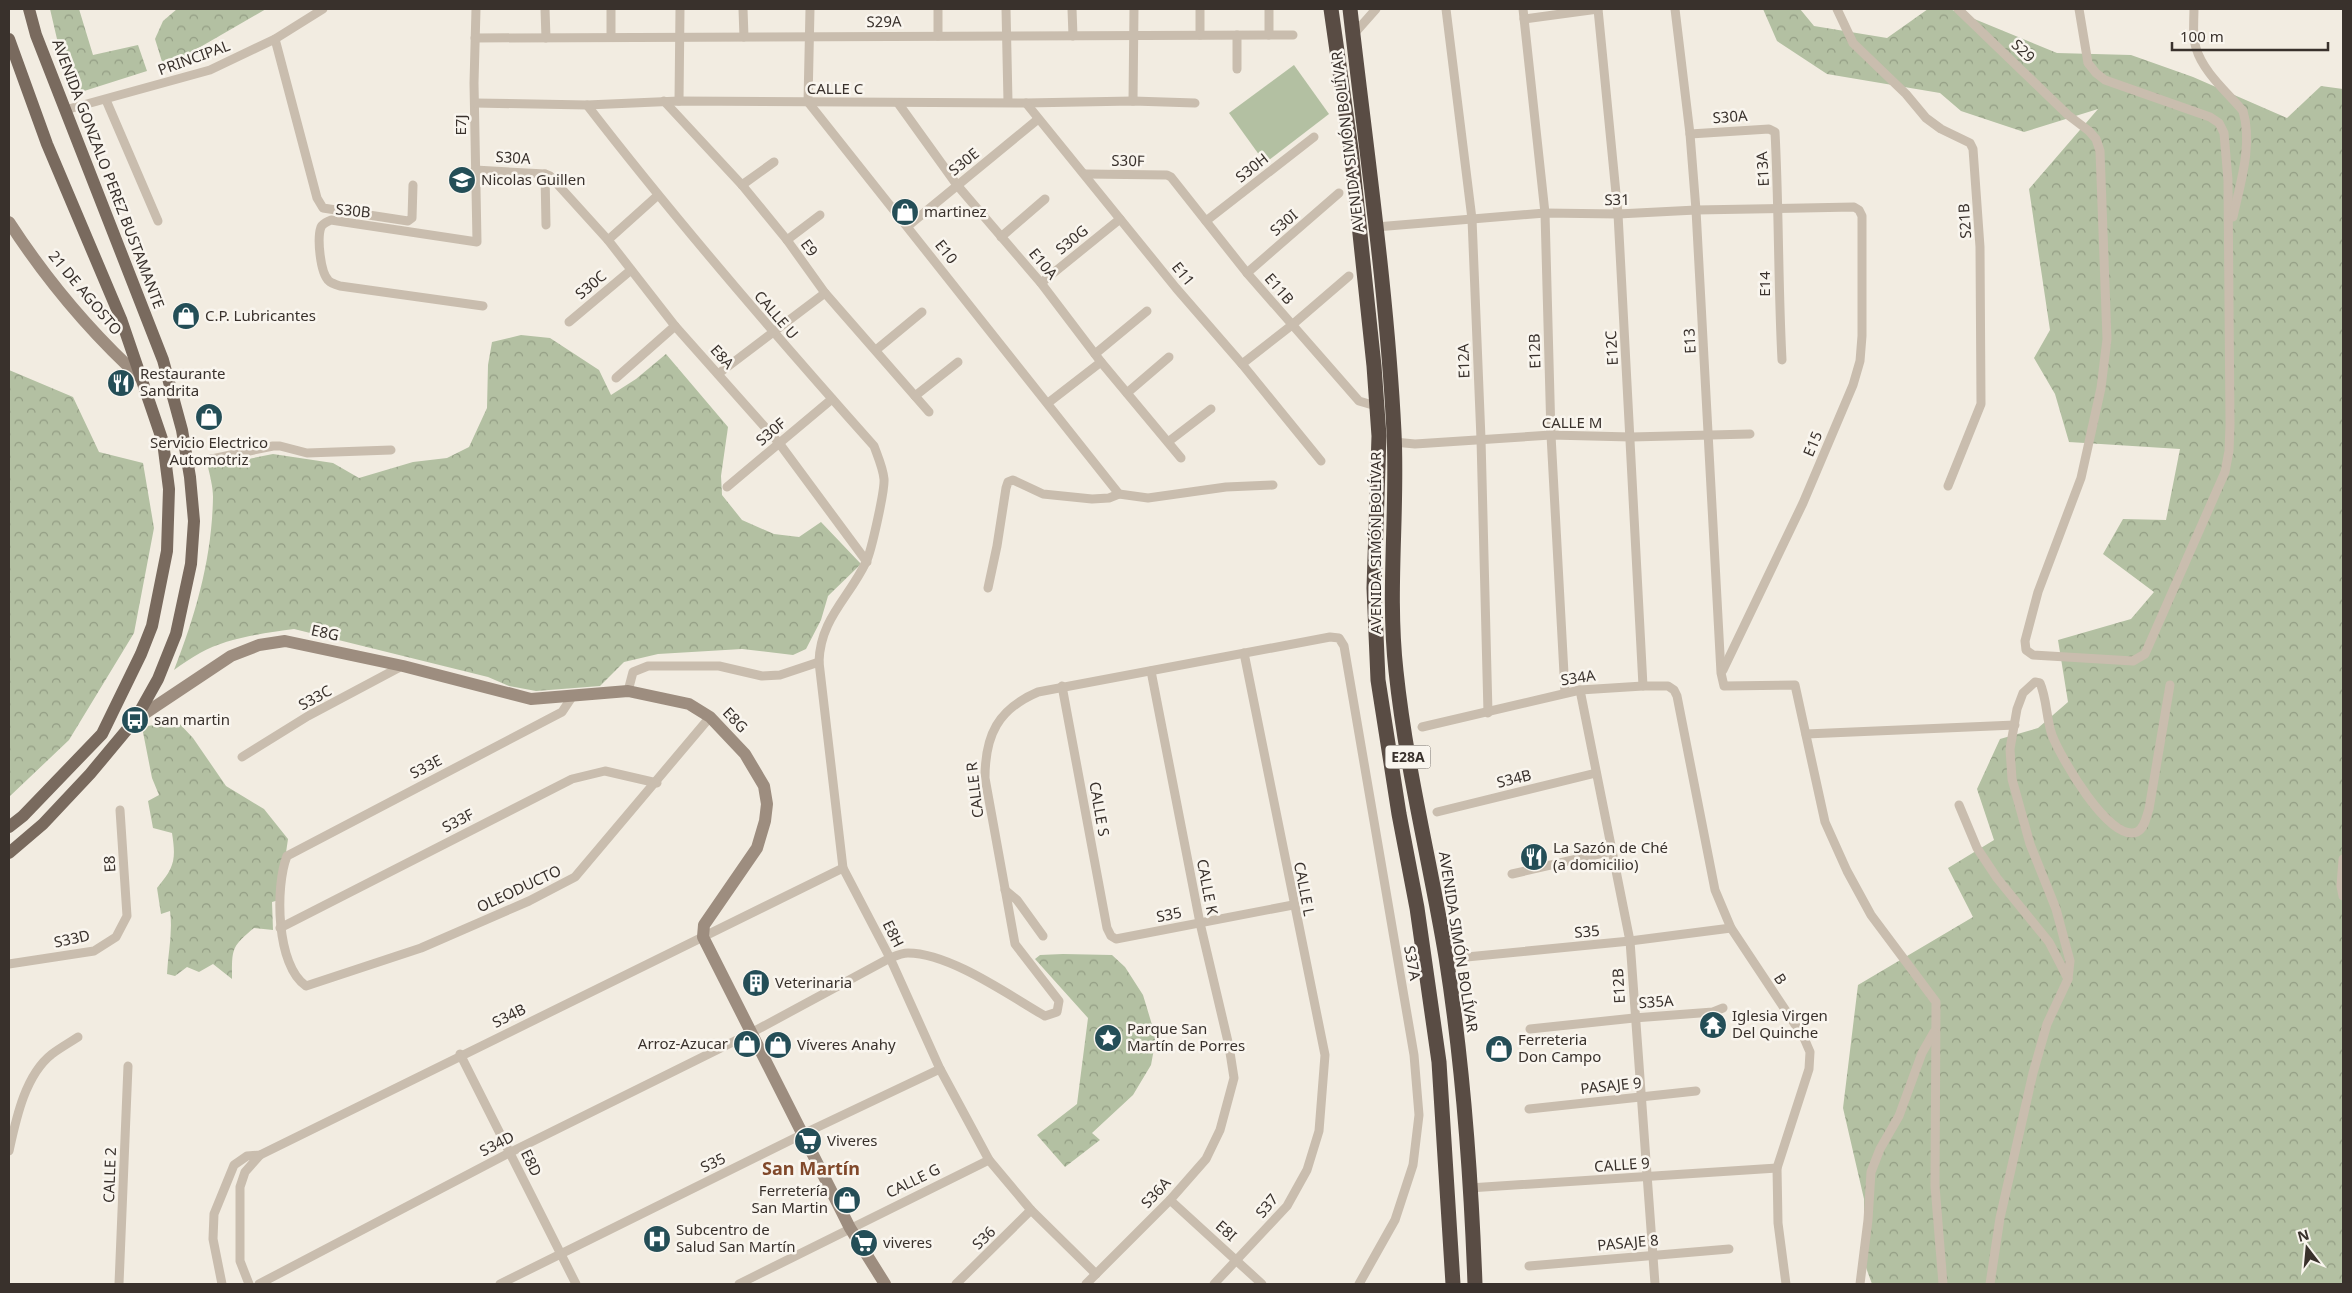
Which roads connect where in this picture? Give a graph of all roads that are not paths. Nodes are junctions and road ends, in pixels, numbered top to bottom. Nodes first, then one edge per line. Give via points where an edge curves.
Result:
1 (29, 9) edge
2 (323, 9) edge
3 (476, 9) edge
4 (545, 9) edge
5 (611, 9) edge
6 (680, 9) edge
7 (743, 9) edge
8 (810, 9) edge
9 (938, 9) edge
10 (1006, 9) edge
11 (1072, 9) edge
12 (1134, 9) edge
13 (1200, 9) edge
14 (1268, 9) edge
15 (1331, 9) edge
16 (1350, 9) edge
17 (1376, 9) edge
18 (1446, 9) edge
19 (1523, 9) edge
20 (1598, 9) edge
21 (1675, 9) edge
22 (1837, 9) edge
23 (1958, 9) edge
24 (2079, 9) edge
25 (2194, 9) edge
26 (1524, 19) junction
27 (1293, 34) dead end
28 (1006, 35) junction
29 (1134, 35) junction
30 (1200, 35) junction
31 (1237, 35) junction
32 (1269, 35) junction
33 (1353, 35) junction
34 (938, 36) junction
35 (1073, 36) junction
36 (611, 37) junction
37 (744, 37) junction
38 (810, 37) junction
39 (275, 38) junction
40 (476, 38) junction
41 (546, 38) junction
42 (9, 39) edge
43 (679, 39) junction
44 (1237, 69) dead end
45 (106, 100) junction
46 (679, 101) junction
47 (1133, 101) junction
48 (475, 102) junction
49 (664, 102) junction
50 (808, 102) junction
51 (1008, 102) junction
52 (898, 103) junction
53 (1026, 103) junction
54 (1195, 103) dead end
55 (587, 105) junction
56 (65, 110) junction
57 (1038, 120) junction
58 (1773, 130) joint
59 (1690, 134) junction
60 (1314, 137) dead end
61 (774, 162) dead end
62 (475, 170) junction
63 (1085, 174) junction
64 (547, 175) junction
65 (1171, 178) joint
66 (742, 185) junction
67 (957, 185) junction
68 (413, 186) dead end
69 (1339, 193) dead end
70 (657, 196) junction
71 (1044, 199) dead end
72 (1779, 208) junction
73 (1696, 210) junction
74 (1859, 210) joint
75 (1545, 214) junction
76 (1618, 214) junction
77 (820, 215) dead end
78 (1120, 218) junction
79 (1472, 219) junction
80 (158, 221) dead end
81 (1206, 221) junction
82 (9, 222) edge
83 (546, 225) dead end
84 (908, 226) junction
85 (1376, 227) junction
86 (2230, 235) junction
87 (1002, 237) junction
88 (608, 240) junction
89 (787, 240) junction
90 (477, 242) joint
91 (631, 270) junction
92 (1247, 273) junction
93 (1349, 276) dead end
94 (1041, 283) junction
95 (825, 293) junction
96 (483, 306) dead end
97 (1147, 311) dead end
98 (922, 312) dead end
99 (569, 322) dead end
100 (1292, 325) junction
101 (675, 326) junction
102 (773, 333) junction
103 (876, 350) junction
104 (1169, 357) dead end
105 (1098, 358) junction
106 (1782, 360) dead end
107 (958, 362) dead end
108 (1242, 364) junction
109 (718, 374) junction
110 (616, 378) dead end
111 (143, 380) junction
112 (1127, 392) junction
113 (915, 396) junction
114 (832, 399) junction
115 (1048, 403) junction
116 (1376, 406) junction
117 (1211, 408) dead end
118 (929, 412) dead end
119 (1750, 434) dead end
120 (1551, 435) junction
121 (1708, 435) junction
122 (1631, 437) junction
123 (1481, 439) junction
124 (1168, 442) junction
125 (1394, 442) junction
126 (779, 443) junction
127 (390, 450) dead end
128 (1181, 458) dead end
129 (1321, 461) dead end
130 (188, 464) junction
131 (1273, 485) dead end
132 (1948, 486) dead end
133 (727, 487) dead end
134 (1119, 494) junction
135 (867, 562) junction
136 (988, 588) dead end
137 (1339, 638) joint
138 (1244, 653) junction
139 (819, 662) junction
140 (403, 666) junction
141 (1151, 671) junction
142 (1722, 673) junction
143 (2170, 685) dead end
144 (1062, 686) junction
145 (1643, 686) junction
146 (1580, 690) junction
147 (1674, 690) joint
148 (628, 691) junction
149 (1565, 692) junction
150 (572, 697) junction
151 (1488, 713) junction
152 (710, 717) junction
153 (135, 720) junction
154 (2014, 725) junction
155 (1422, 727) dead end
156 (1806, 734) junction
157 (242, 757) dead end
158 (1596, 773) junction
159 (657, 783) junction
160 (1959, 806) dead end
161 (120, 810) dead end
162 (1437, 812) dead end
163 (9, 827) edge
164 (1612, 851) junction
165 (9, 853) edge
166 (2343, 859) edge
167 (843, 868) junction
168 (1512, 874) dead end
169 (1005, 890) junction
170 (2343, 896) edge
171 (1293, 905) junction
172 (127, 916) joint
173 (1200, 923) junction
174 (280, 928) junction
175 (1731, 928) junction
176 (1043, 936) dead end
177 (1110, 936) joint
178 (703, 937) junction
179 (1630, 941) junction
180 (890, 958) junction
181 (1446, 958) junction
182 (9, 964) edge
183 (2068, 979) junction
184 (1723, 1008) dead end
185 (1634, 1018) junction
186 (1530, 1029) dead end
187 (1935, 1031) junction
188 (751, 1032) junction
189 (78, 1037) dead end
190 (460, 1054) junction
191 (128, 1066) dead end
192 (940, 1069) junction
193 (1696, 1091) dead end
194 (1641, 1097) junction
195 (1227, 1107) joint
196 (1529, 1109) dead end
197 (1319, 1130) joint
198 (803, 1134) junction
199 (9, 1151) edge
200 (511, 1152) junction
201 (260, 1155) junction
202 (988, 1160) junction
203 (1777, 1168) junction
204 (1647, 1177) junction
205 (1469, 1188) junction
206 (1170, 1200) junction
207 (1031, 1210) junction
208 (850, 1228) junction
209 (1729, 1249) dead end
210 (560, 1254) junction
211 (1653, 1255) junction
212 (1237, 1260) junction
213 (1529, 1266) dead end
214 (1096, 1274) junction
215 (119, 1284) edge
216 (222, 1284) edge
217 (249, 1284) edge
218 (259, 1284) edge
219 (500, 1284) edge
220 (576, 1284) edge
221 (738, 1284) edge
222 (885, 1284) edge
223 (956, 1284) edge
224 (1086, 1284) edge
225 (1214, 1284) edge
226 (1262, 1284) edge
227 (1359, 1284) edge
228 (1453, 1284) edge
229 (1475, 1284) edge
230 (1655, 1284) edge
231 (1786, 1284) edge
232 (1860, 1284) edge
233 (1943, 1284) edge
234 (1990, 1284) edge

1 - 56 main road, AVENIDA GONZALO PEREZ BUSTAMANTE
2 - 39 street, PRINCIPAL
3 - 40 street, E7J
4 - 41 street
5 - 36 street
6 - 43 street
7 - 37 street
8 - 38 street
9 - 34 street
10 - 28 street
11 - 35 street
12 - 29 street
13 - 30 street
14 - 32 street
15 - 116 highway, AVENIDA SIMÓN BOLÍVAR via 1351,149
16 - 33 highway, AVENIDA SIMÓN BOLÍVAR
17 - 33 street
18 - 79 street, E12A
19 - 26 street, E12B
20 - 26 street
20 - 76 street, E12C
21 - 59 street, E13
22 - 132 street, S21B via 1853,43 1926,118 1970,143 1973,149 1980,247 1981,404
23 - 86 street, S29 via 2068,115 2090,131 2100,151 2106,339 2101,388 2081,478 2038,592 2025,642 2026,650 2033,655 2133,661 2145,654 2225,472 2230,425
24 - 86 street via 2088,62 2096,73 2105,80 2210,117 2219,124 2224,133
25 - 86 street via 2193,35 2202,64 2244,111 2247,144
26 - 75 street, E12B
27 - 32 street, S29A
28 - 34 street, S29A
28 - 35 street, S29A
28 - 51 street
29 - 30 street, S29A
29 - 35 street, S29A
29 - 47 street
30 - 31 street, S29A
31 - 32 street, S29A
31 - 44 street
33 - 85 highway, AVENIDA SIMÓN BOLÍVAR
34 - 38 street, S29A
36 - 41 street, S29A
36 - 43 street, S29A
37 - 38 street, S29A
37 - 43 street, S29A
38 - 50 street
39 - 45 street, PRINCIPAL via 210,70
39 - 68 street via 317,198 323,208 408,221 412,218
40 - 41 street, S29A
40 - 48 street, E7J
42 - 111 main road via 47,144 101,268
43 - 46 street
45 - 56 street, PRINCIPAL
45 - 80 street
46 - 49 street, CALLE C
46 - 50 street, CALLE C
47 - 53 street, CALLE C
47 - 54 street, CALLE C
48 - 55 street, CALLE C
48 - 62 street, E7J
49 - 55 street, CALLE C
49 - 66 street, E9
50 - 52 street, CALLE C
50 - 84 street, E10
51 - 52 street, CALLE C
51 - 53 street, CALLE C
52 - 67 street, E10A
53 - 57 street, E11
55 - 70 street, CALLE U
56 - 130 main road, AVENIDA GONZALO PEREZ BUSTAMANTE via 163,360
57 - 63 street, E11
57 - 67 street, S30E
58 - 59 street, S30A
58 - 72 street, E13A
59 - 73 street, E13
60 - 81 street, S30H
61 - 66 street
62 - 64 street, S30A
62 - 90 street, E7J
63 - 65 street, S30F via 1166,175
63 - 78 street, E11
64 - 83 street
64 - 88 street, E8A
65 - 81 street, E11B
66 - 89 street, E9
67 - 84 street, S30E
67 - 87 street, E10A
69 - 92 street, S30I
70 - 88 street
70 - 102 street, CALLE U
71 - 87 street
72 - 73 street, S31
72 - 74 street, S31 via 1854,207
72 - 106 street, E14 via 1778,294
73 - 76 street, S31
73 - 121 street, E13
74 - 142 street, E15 via 1862,216 1862,336 1860,361 1853,385 1803,503
75 - 76 street, S31
75 - 79 street, S31
75 - 120 street, E12B
76 - 122 street, E12C
77 - 89 street
78 - 94 street, S30G
78 - 108 street, E11
79 - 85 street, S31
79 - 123 street, E12A
81 - 92 street, E11B
82 - 111 street, 21 DE AGOSTO via 79,314
84 - 115 street, E10
85 - 125 highway, AVENIDA SIMÓN BOLÍVAR / E28A
87 - 94 street, E10A
88 - 91 street, E8A
89 - 95 street, E9
90 - 96 street, S30B via 331,220 321,228 320,257 329,282 340,286
91 - 99 street, S30C
91 - 101 street, E8A
92 - 100 street, E11B
93 - 100 street
94 - 105 street, E10A
95 - 102 street
95 - 103 street, E9
97 - 105 street
98 - 103 street
100 - 108 street
100 - 116 street, E11B via 1359,401
101 - 109 street, E8A
101 - 110 street
102 - 109 street
102 - 114 street, CALLE U
103 - 113 street, E9
104 - 112 street
105 - 112 street, E10A
105 - 115 street
107 - 113 street
108 - 129 street, E11
109 - 126 street, E8A
111 - 163 main road via 163,442 169,489 167,550 152,626 102,734
112 - 124 street, E10A
113 - 118 street, E9
114 - 126 street, S30F
114 - 135 street, CALLE U via 874,446 881,463 884,481
115 - 134 street, E10
116 - 228 highway, AVENIDA SIMÓN BOLÍVAR / E28A via 1379,436 1374,588 1378,680 1417,908 1439,1062
117 - 124 street
119 - 121 street, CALLE M
120 - 122 street, CALLE M
120 - 123 street, CALLE M
120 - 149 street, E12B
121 - 122 street, CALLE M
121 - 142 street, E13
122 - 145 street, E12C
123 - 125 street, CALLE M via 1415,444
123 - 151 street, E12A
124 - 128 street, E10A
125 - 181 highway, AVENIDA SIMÓN BOLÍVAR / E28A via 1391,604 1396,669 1414,797
126 - 133 street, S30F
126 - 135 street, E8A
127 - 130 street via 307,453 272,446
130 - 153 main road, AVENIDA GONZALO PEREZ BUSTAMANTE via 194,521 191,564 176,634 158,679
131 - 134 street via 1226,487 1148,498
134 - 136 street via 1092,499 1043,494 1013,480 1008,482
135 - 139 street, E8H via 826,628 820,644
137 - 138 street, CALLE R
137 - 227 street, S37A via 1344,646 1414,1055 1419,1115 1413,1165 1395,1220
138 - 141 street, CALLE R
138 - 171 street, CALLE L
139 - 148 street via 780,675 762,676 718,666 648,666 633,672
139 - 167 street, E8H
140 - 150 street, E8G via 531,699
140 - 153 street, E8G via 272,641 231,656
140 - 157 street, S33C via 308,716
141 - 144 street, CALLE R
141 - 173 street, CALLE K
142 - 156 street via 1724,686 1795,685
143 - 154 street via 2149,809 2142,828 2136,832 2126,832 2113,824 2088,797 2065,764 2052,733 2040,683 2035,682 2023,693
144 - 169 street, CALLE R via 1019,700 995,727 985,753 985,778
144 - 177 street, CALLE S
145 - 146 street, S34A
145 - 147 street, S34A via 1668,686
146 - 149 street, S34A
146 - 158 street, E12B
147 - 175 street, B via 1715,890
148 - 150 street, E8G
148 - 152 street, E8G via 690,704
149 - 151 street, S34A
150 - 174 street, S33E via 562,712 287,856 281,871
151 - 155 street, S34A
152 - 159 street, OLEODUCTO
152 - 178 street, E8G via 756,769 764,786 767,804 757,848 704,925
153 - 165 main road, AVENIDA GONZALO PEREZ BUSTAMANTE via 50,817
154 - 156 street
154 - 183 street via 2010,749 2012,779 2030,844 2056,909 2070,961
156 - 187 street via 1825,822 1870,915 1936,1002
158 - 162 street, S34B
158 - 164 street, E12B
159 - 174 street, S33F via 605,771 572,778
159 - 174 street, OLEODUCTO via 575,877 529,901 421,948 306,986 297,980 292,970
160 - 183 street via 1977,848 1996,878 2049,942
161 - 172 street, E8
164 - 168 street
164 - 179 street, E12B
166 - 170 street
167 - 178 street, S34B
167 - 180 street, E8H
169 - 176 street via 1017,900
169 - 180 street, CALLE R via 1015,944 1059,1001 1057,1012 1051,1016 982,979 927,955 906,953
171 - 173 street, S35
171 - 197 street, CALLE L via 1325,1055
172 - 182 street, S33D via 116,937 94,951
173 - 177 street, S35 via 1116,939
173 - 195 street, CALLE K via 1234,1078
175 - 179 street, S35
175 - 203 street, B via 1810,1052 1809,1069
178 - 188 street
178 - 190 street, S34B
179 - 181 street, S35
179 - 185 street, E12B
180 - 188 street, S34D
180 - 192 street, E8H
181 - 205 highway, AVENIDA SIMÓN BOLÍVAR / E28A via 1459,1062
183 - 234 street via 2047,1024 2033,1072 2000,1218
184 - 185 street, S35A via 1713,1012
185 - 186 street, S35A
185 - 194 street, E12B
187 - 232 street via 1922,1053 1899,1116 1871,1172
187 - 233 street via 1936,1186
188 - 198 street
188 - 200 street, S34D
189 - 199 street via 51,1054 38,1069 20,1103
190 - 200 street, E8D
190 - 201 street, S34B
191 - 215 street, CALLE 2
192 - 198 street, S35
192 - 202 street, E8H
193 - 194 street, PASAJE 9
194 - 196 street, PASAJE 9
194 - 204 street, E12B
195 - 206 street, S36A via 1206,1159
197 - 212 street, S37 via 1307,1170 1287,1206
198 - 208 street
198 - 210 street, S35
200 - 210 street, E8D
200 - 218 street, S34D
201 - 216 street, S34B via 247,1156 234,1165 214,1214 213,1239
201 - 217 street via 245,1172 240,1188 240,1261
202 - 207 street, E8H
202 - 208 street, CALLE G
203 - 204 street, CALLE 9
203 - 231 street, B via 1778,1223
204 - 205 street, CALLE 9
204 - 211 street, E12B
205 - 229 highway, AVENIDA SIMÓN BOLÍVAR / E28A
206 - 212 street, E8I
206 - 214 street, S36A
207 - 214 street, E8H
207 - 223 street, S36
208 - 221 street, CALLE G
208 - 222 street
209 - 211 street, PASAJE 8
210 - 219 street, S35
210 - 220 street, E8D
211 - 213 street, PASAJE 8
211 - 230 street, E12B
212 - 225 street, S37
212 - 226 street, E8I
214 - 224 street, S36A

